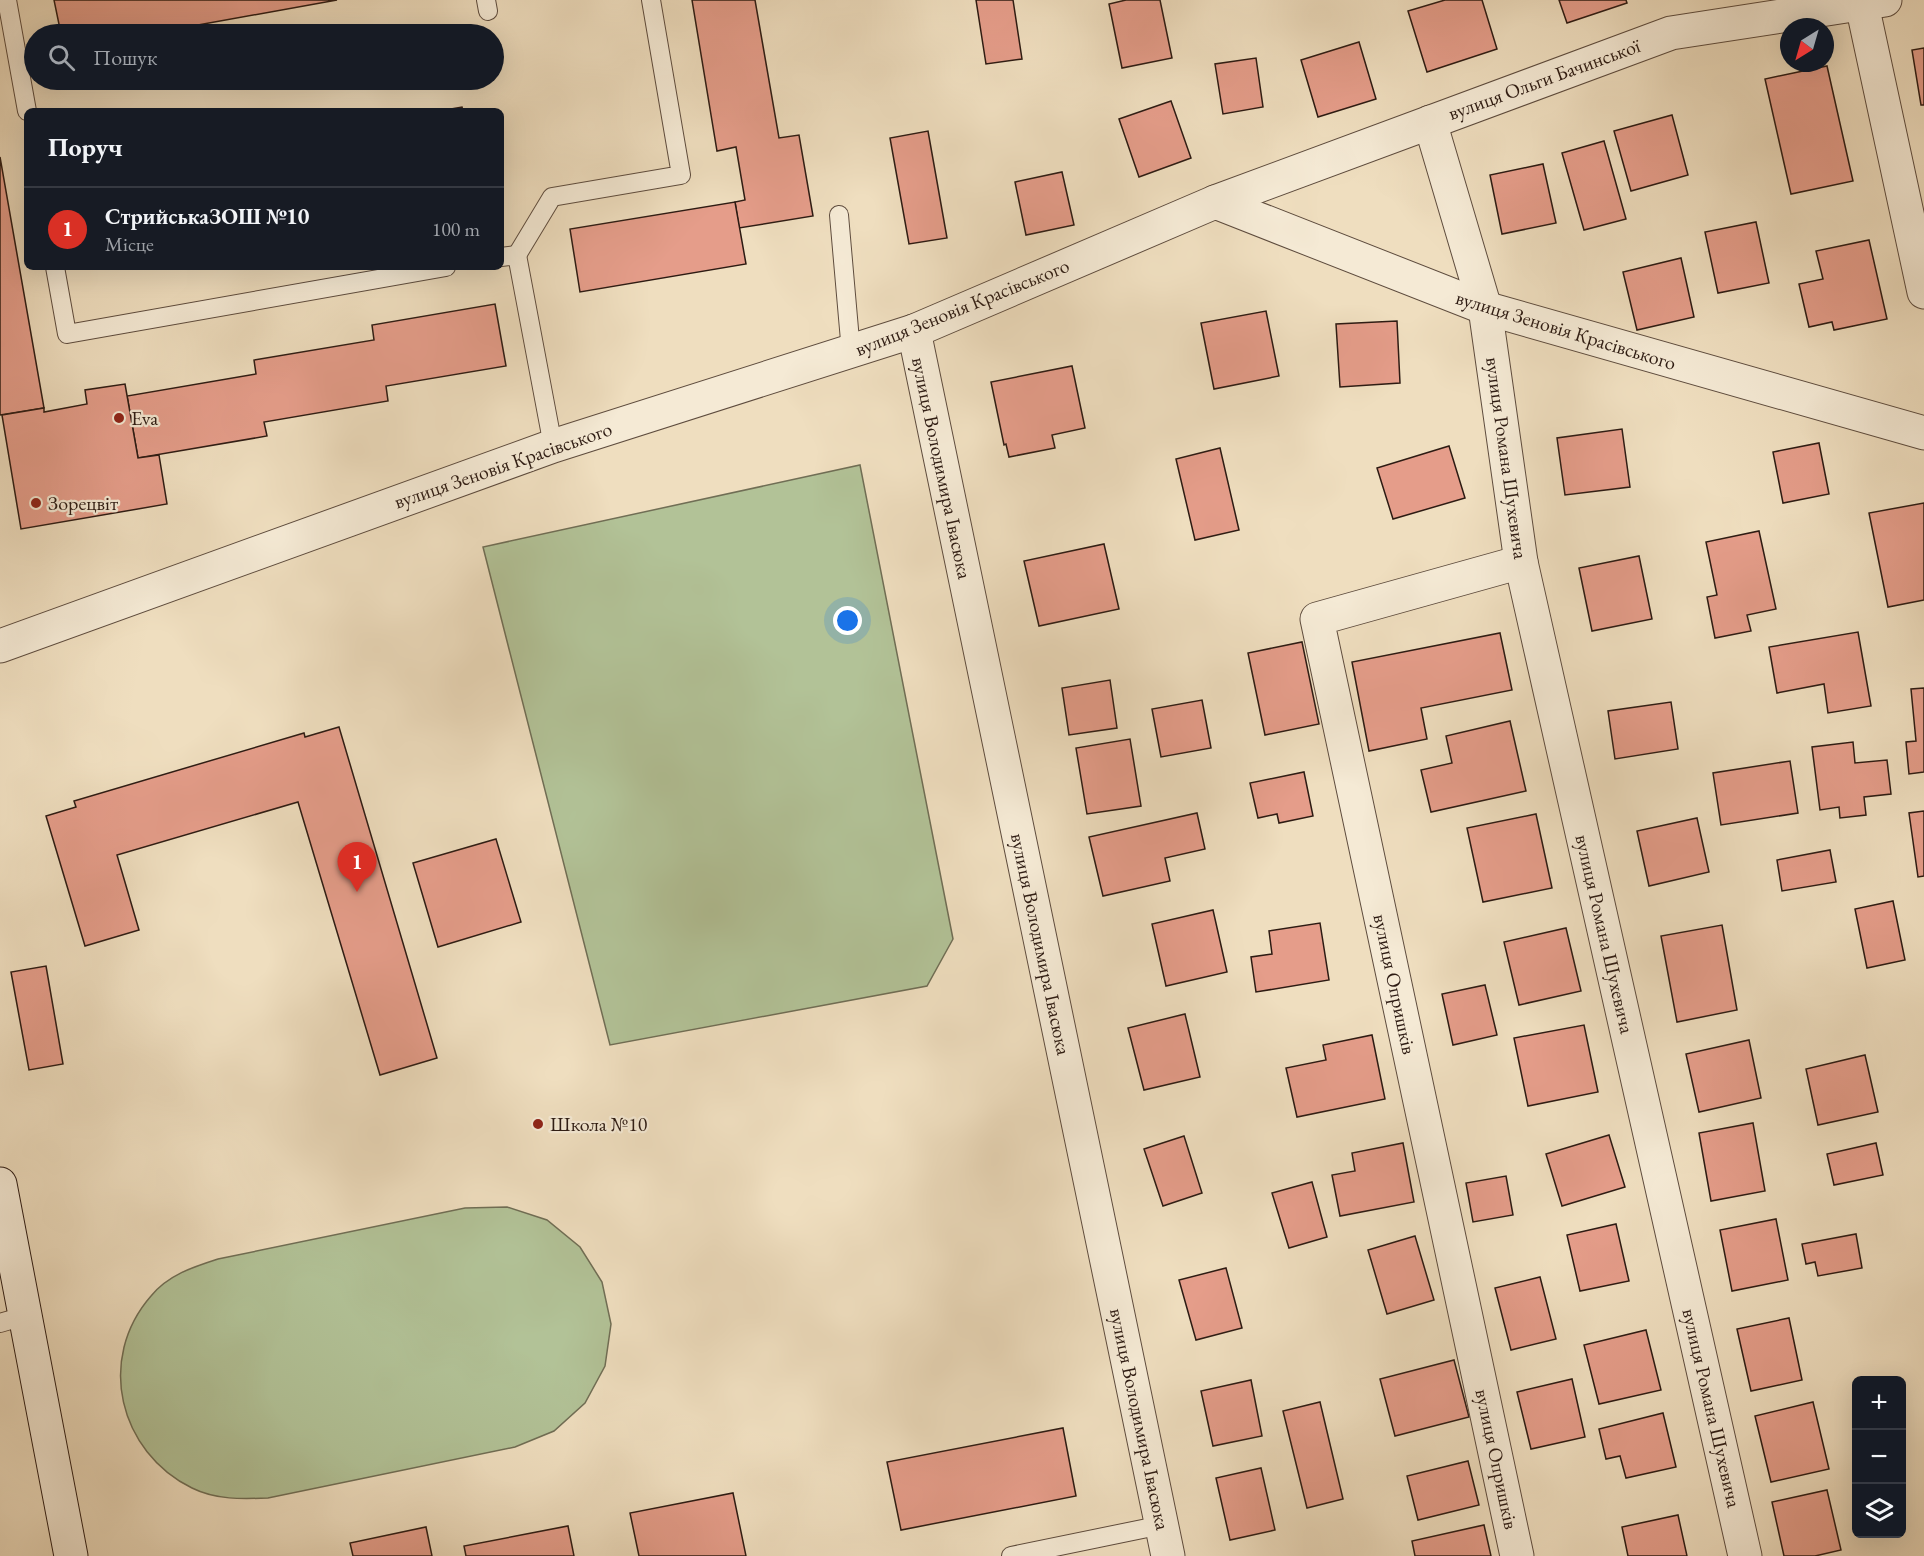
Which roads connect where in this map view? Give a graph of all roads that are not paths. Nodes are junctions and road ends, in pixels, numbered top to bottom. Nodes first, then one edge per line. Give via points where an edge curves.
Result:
1 (7, 0) edge
2 (651, 0) edge
3 (1869, 1) edge
4 (26, 108) edge
5 (1430, 122) junction
6 (1215, 202) junction
7 (839, 215) dead end
8 (509, 256) edge
9 (56, 270) edge
10 (429, 270) edge
11 (1924, 292) edge
12 (1485, 308) junction
13 (914, 331) junction
14 (852, 352) junction
15 (1924, 433) edge
16 (552, 446) junction
17 (1521, 562) junction
18 (0, 646) edge
19 (0, 1184) edge
20 (12, 1320) edge
21 (1165, 1541) edge
22 (71, 1556) edge
23 (1011, 1556) edge
24 (1517, 1556) edge
25 (1745, 1556) edge

1 - 4 lane
2 - 8 lane via 681,175 552,197
3 - 5 street, вулиця Ольги Бачинської via 1671,33
3 - 11 street
5 - 6 street, вулиця Ольги Бачинської
5 - 12 street, вулиця Романа Шухевича
6 - 12 street, вулиця Зеновія Красівського
6 - 13 street, вулиця Зеновія Красівського
7 - 14 lane
8 - 16 lane
9 - 10 lane via 67,334
12 - 15 street, вулиця Зеновія Красівського
12 - 17 street, вулиця Романа Шухевича
13 - 14 street, вулиця Зеновія Красівського
13 - 21 street, вулиця Володимира Івасюка
14 - 16 street, вулиця Зеновія Красівського
16 - 18 street, вулиця Зеновія Красівського
17 - 24 street, вулиця Опришків via 1317,620
17 - 25 street, вулиця Романа Шухевича
19 - 20 street
20 - 22 street
21 - 23 lane

